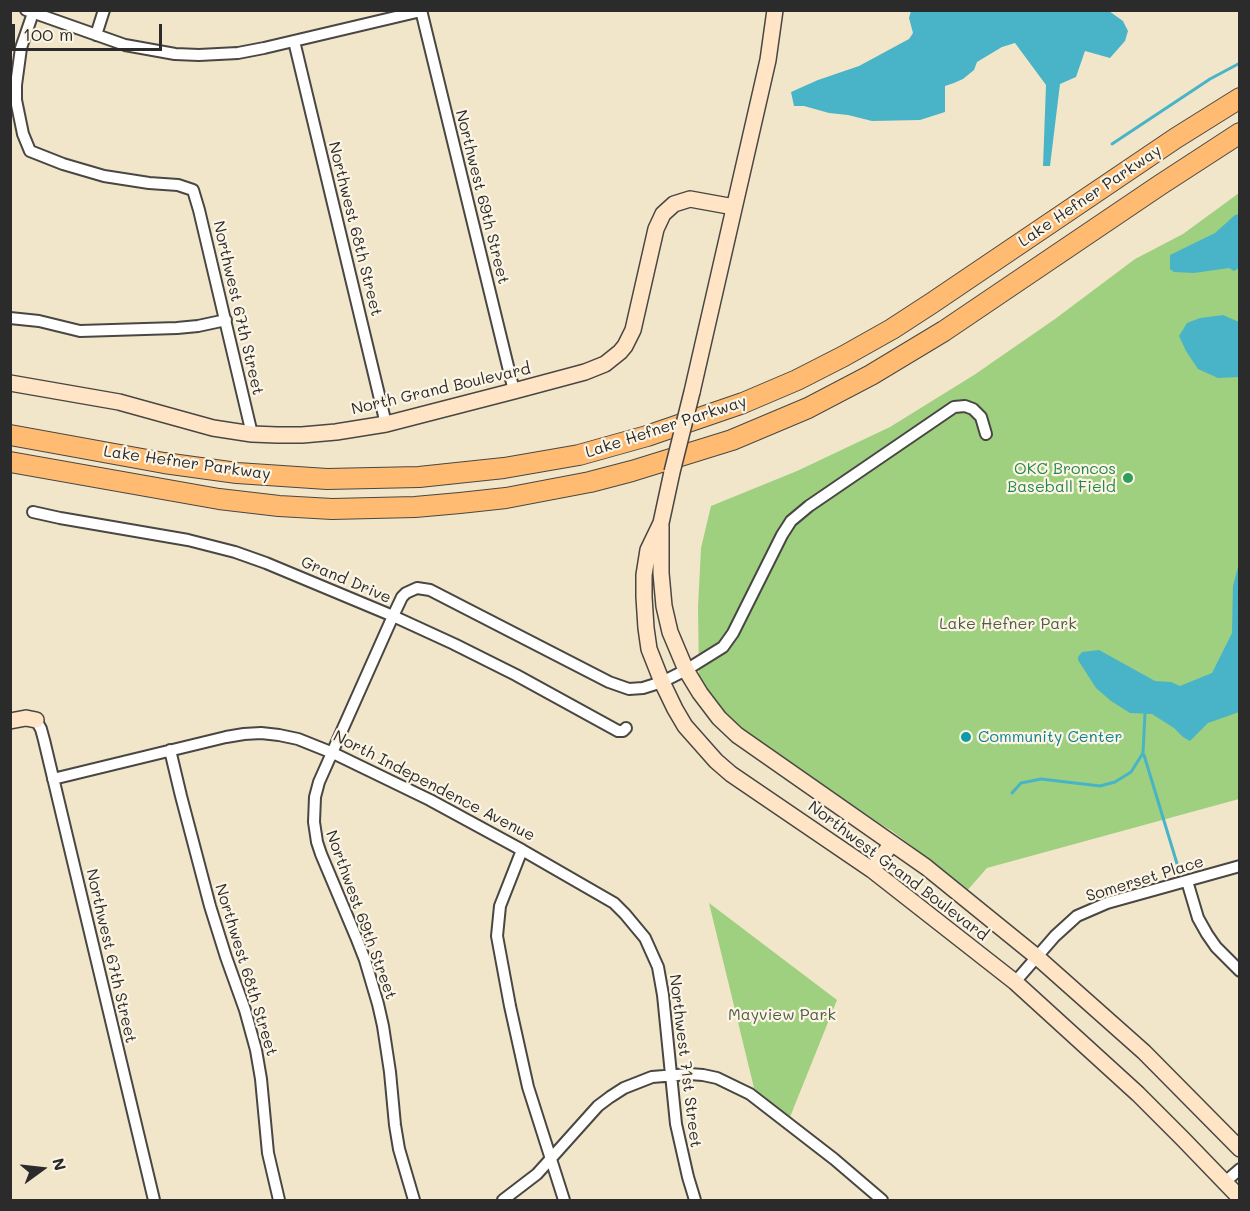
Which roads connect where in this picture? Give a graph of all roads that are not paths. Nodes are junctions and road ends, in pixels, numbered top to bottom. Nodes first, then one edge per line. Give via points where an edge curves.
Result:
1 (104, 10) edge
2 (776, 10) edge
3 (421, 11) edge
4 (30, 12) edge
5 (96, 35) junction
6 (294, 41) junction
7 (1239, 98) edge
8 (1239, 133) edge
9 (734, 207) junction
10 (10, 318) edge
11 (226, 320) junction
12 (10, 383) edge
13 (514, 391) junction
14 (386, 423) junction
15 (252, 434) junction
16 (986, 434) dead end
17 (10, 435) edge
18 (10, 462) edge
19 (33, 512) dead end
20 (662, 518) junction
21 (393, 616) junction
22 (686, 670) junction
23 (662, 682) junction
24 (36, 720) joint
25 (10, 721) edge
26 (626, 728) dead end
27 (170, 750) junction
28 (333, 753) junction
29 (53, 779) junction
30 (892, 843) junction
31 (522, 850) junction
32 (1239, 866) edge
33 (872, 870) junction
34 (1186, 881) junction
35 (614, 903) joint
36 (1037, 957) junction
37 (1239, 971) edge
38 (1015, 982) junction
39 (670, 1074) junction
40 (1239, 1149) edge
41 (551, 1160) junction
42 (1239, 1169) edge
43 (1225, 1182) junction
44 (1239, 1198) edge
45 (154, 1200) edge
46 (279, 1200) edge
47 (414, 1200) edge
48 (503, 1200) edge
49 (564, 1200) edge
50 (695, 1200) edge
51 (882, 1200) edge

1 - 5 street
2 - 9 street, Northwest Grand Boulevard
3 - 6 street
3 - 13 street, Northwest 69th Street
4 - 5 street
4 - 11 street, Northwest 67th Street via 16,85 23,134 30,151 104,176 193,189
5 - 6 street via 125,45 199,55 238,53
6 - 14 street, Northwest 68th Street
7 - 17 highway, Lake Hefner Parkway via 932,303 844,356 744,403 590,452 472,472 327,479 164,463
8 - 18 highway, Lake Hefner Parkway via 944,331 871,375 808,408 732,440 601,480 460,503 332,509 219,499
9 - 13 street, North Grand Boulevard via 690,199 668,208 656,229 633,330 620,352 596,368
9 - 20 street, Northwest Grand Boulevard, bridge
10 - 11 street via 80,331 177,328
11 - 15 street, Northwest 67th Street
12 - 15 street, North Grand Boulevard via 119,402 213,428
13 - 14 street, North Grand Boulevard
14 - 15 street, North Grand Boulevard via 302,435
16 - 22 street via 974,409 954,407 799,514 782,535 723,647
19 - 21 street, Grand Drive via 225,549
20 - 22 street, Northwest Grand Boulevard via 664,606
20 - 23 street, Northwest Grand Boulevard via 648,550 644,576 649,649
21 - 23 street via 406,593 424,588 622,688 637,689
21 - 26 street, Grand Drive via 516,675 618,731
21 - 28 street, Northwest 69th Street
22 - 23 street
22 - 30 street, Northwest Grand Boulevard via 719,718 737,735
23 - 33 street, Northwest Grand Boulevard via 685,726 716,761
24 - 25 street
24 - 29 street, Northwest 67th Street
27 - 28 street, North Independence Avenue via 261,733 298,739
27 - 29 street, North Independence Avenue
27 - 46 street, Northwest 68th Street via 210,906 256,1050 268,1153
28 - 31 street, North Independence Avenue
28 - 47 street, Northwest 69th Street via 315,797 315,833 365,960 378,1004 394,1125
29 - 45 street, Northwest 67th Street
30 - 33 street
30 - 36 street, Northwest Grand Boulevard
31 - 35 street, North Independence Avenue
31 - 41 street via 500,906 498,936 528,1087
32 - 34 street, Somerset Place
33 - 38 street, Northwest Grand Boulevard
34 - 36 street, Somerset Place via 1084,913 1066,925
34 - 37 street via 1202,926
35 - 39 street, Northwest 71st Street via 645,938 658,967
36 - 38 street, Somerset Place
36 - 40 street, Northwest Grand Boulevard via 1144,1052
38 - 43 street, Northwest Grand Boulevard via 1138,1094
39 - 41 street via 639,1081 610,1097
39 - 50 street, Northwest 71st Street via 676,1124
39 - 51 street via 703,1075 750,1094
41 - 48 street
41 - 49 street
42 - 43 street
43 - 44 street, Northwest Grand Boulevard

